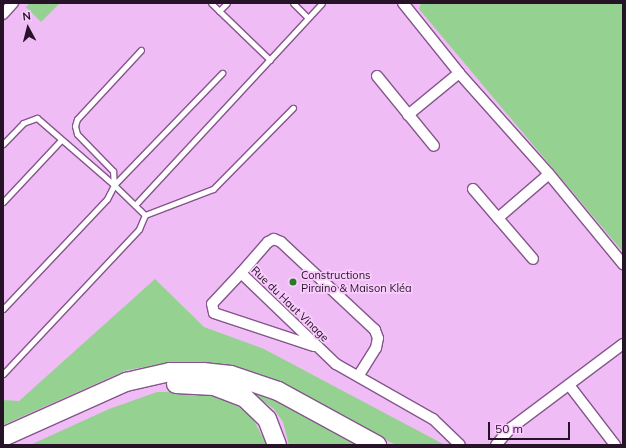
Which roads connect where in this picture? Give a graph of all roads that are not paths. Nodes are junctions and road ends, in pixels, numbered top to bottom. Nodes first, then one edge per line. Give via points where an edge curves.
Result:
1 (14, 3) edge
2 (211, 3) edge
3 (227, 3) edge
4 (294, 3) edge
5 (322, 3) edge
6 (404, 3) edge
7 (219, 11) junction
8 (3, 14) edge
9 (308, 18) junction
10 (141, 50) dead end
11 (270, 60) junction
12 (222, 73) dead end
13 (459, 73) junction
14 (377, 76) dead end
15 (293, 108) dead end
16 (408, 115) junction
17 (61, 140) junction
18 (3, 144) edge
19 (434, 146) dead end
20 (549, 174) junction
21 (114, 185) junction
22 (473, 189) dead end
23 (3, 202) edge
24 (134, 205) junction
25 (145, 215) junction
26 (498, 218) junction
27 (533, 259) dead end
28 (623, 264) edge
29 (241, 273) junction
30 (3, 309) edge
31 (623, 344) edge
32 (316, 346) junction
33 (3, 374) edge
34 (359, 375) junction
35 (569, 385) junction
36 (9, 439) edge
37 (277, 445) edge
38 (377, 445) edge
39 (460, 445) edge
40 (496, 445) edge
41 (615, 445) edge

1 - 8 street
2 - 7 lane
3 - 7 lane
4 - 9 lane
5 - 9 lane
6 - 13 street
7 - 11 lane
9 - 11 lane
10 - 21 lane via 77,119 75,126 77,134 113,171
11 - 24 lane
12 - 21 lane
13 - 16 street
13 - 20 street
14 - 16 street
15 - 25 lane via 213,189
16 - 19 street
17 - 18 lane via 37,118 23,123
17 - 21 lane
17 - 23 lane
20 - 26 street
20 - 28 street
21 - 24 lane
21 - 30 lane via 107,199
22 - 26 street
24 - 25 lane
25 - 33 lane via 139,229
26 - 27 street
29 - 32 street, Rue du Haut Vinage
29 - 32 street via 212,304 214,313
29 - 34 street, Rue du Haut Vinage via 268,242 274,239 281,242 377,334 376,348
31 - 35 street
32 - 34 street, Rue du Haut Vinage via 336,364
34 - 39 street, Rue du Haut Vinage via 434,419
35 - 40 street via 511,428
35 - 41 street
36 - 37 highway via 116,397 152,387 184,383 218,387 248,400 267,419
36 - 38 highway via 126,382 165,373 203,372 231,376 278,391

